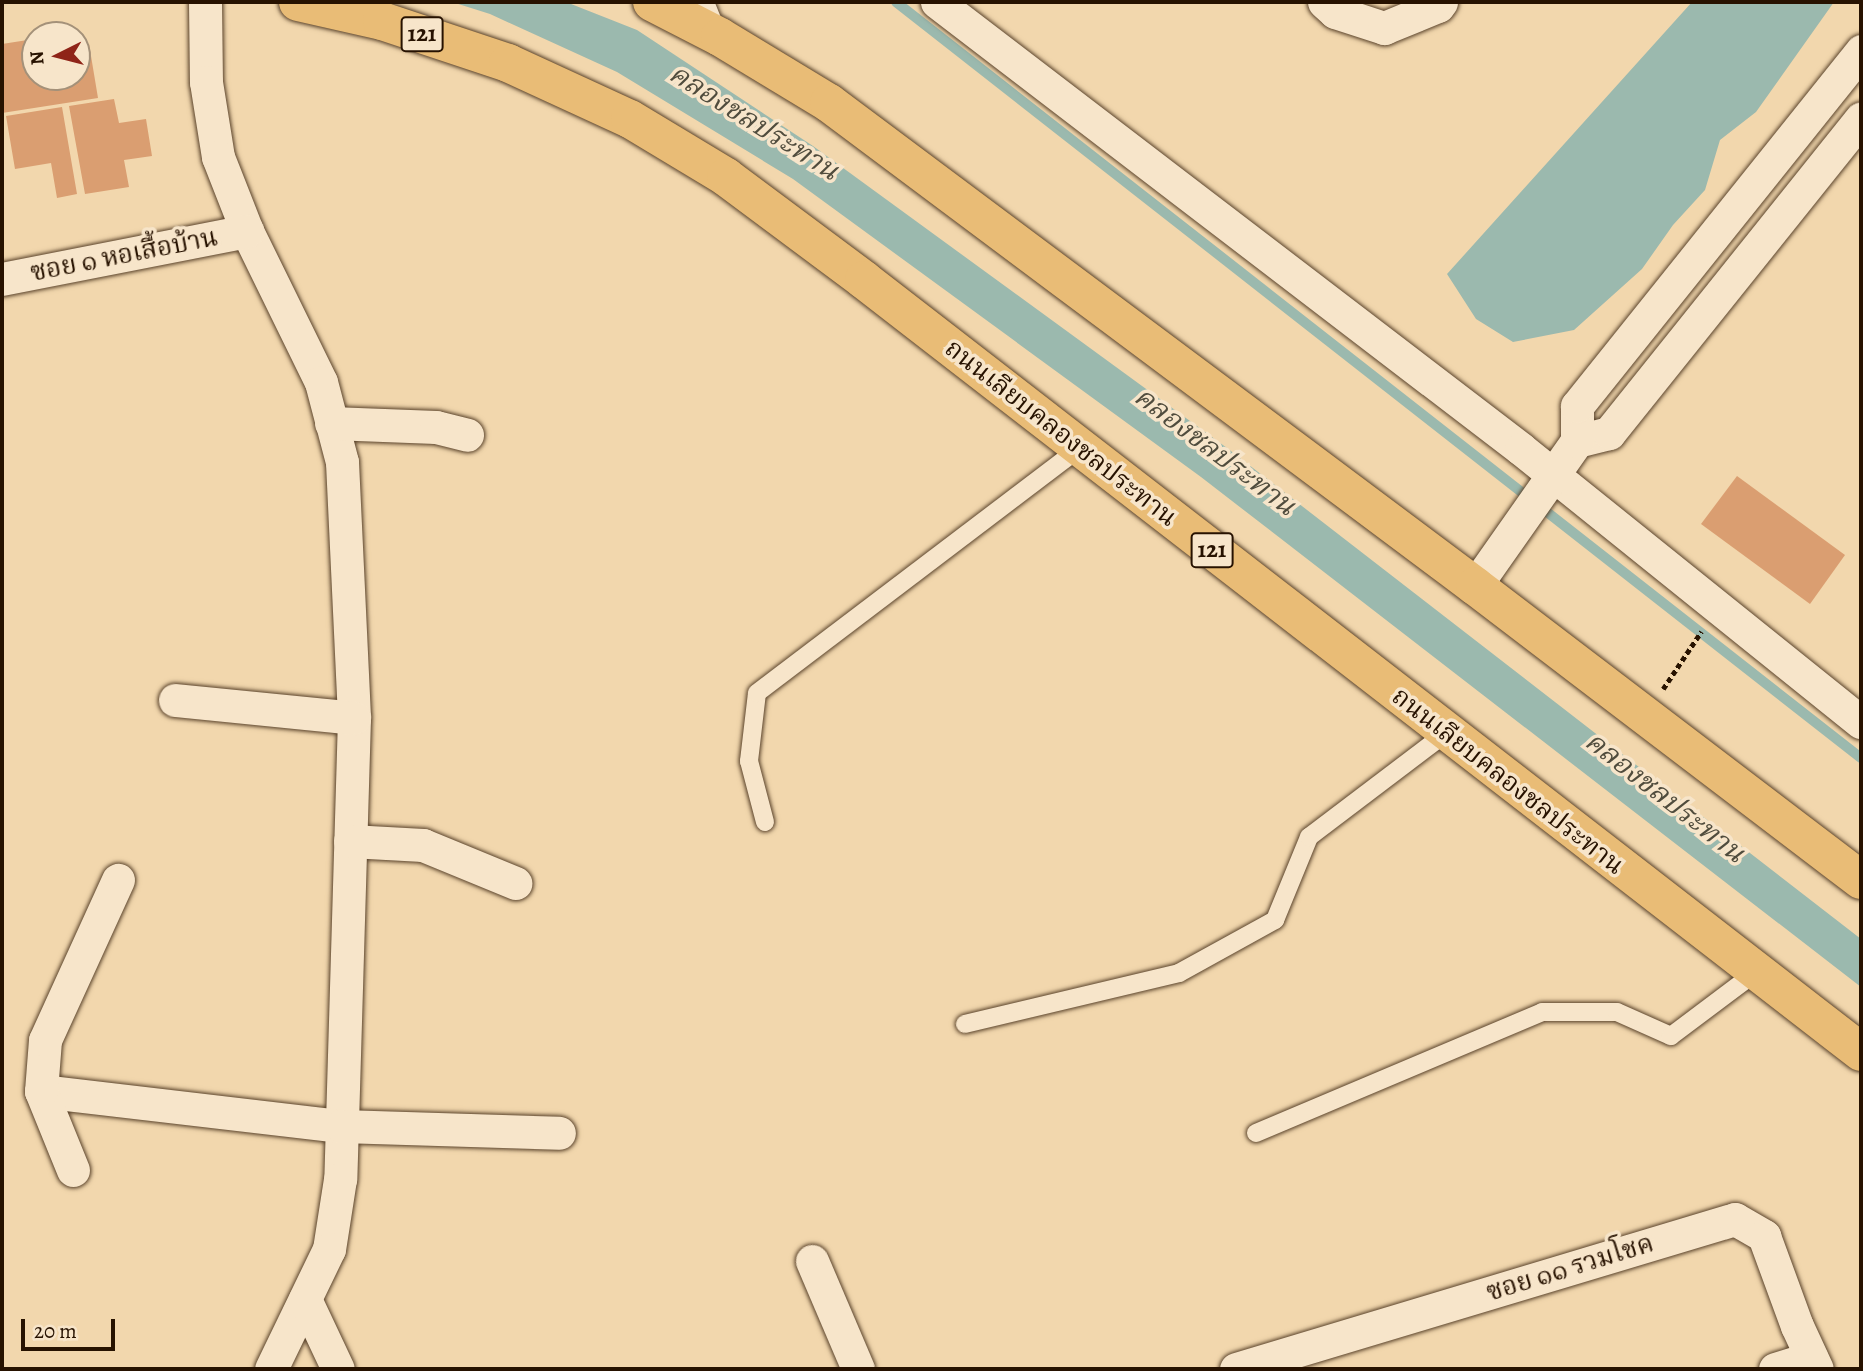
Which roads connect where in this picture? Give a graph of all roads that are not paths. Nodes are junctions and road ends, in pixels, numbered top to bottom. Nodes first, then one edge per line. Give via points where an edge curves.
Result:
1 (205, 2) edge
2 (298, 2) edge
3 (652, 2) edge
4 (705, 2) edge
5 (937, 2) edge
6 (1324, 2) edge
7 (1441, 2) edge
8 (720, 37) junction
9 (1855, 71) edge
10 (1861, 118) edge
11 (247, 231) junction
12 (2, 279) edge
13 (1674, 286) junction
14 (1706, 311) junction
15 (331, 423) junction
16 (467, 435) dead end
17 (1577, 441) junction
18 (1080, 448) junction
19 (1549, 479) junction
20 (1479, 579) junction
21 (175, 700) dead end
22 (354, 718) junction
23 (1861, 722) edge
24 (1446, 733) junction
25 (765, 822) dead end
26 (350, 841) junction
27 (118, 880) dead end
28 (1861, 880) edge
29 (515, 883) dead end
30 (1755, 973) junction
31 (965, 1024) dead end
32 (1861, 1052) edge
33 (41, 1091) junction
34 (341, 1126) junction
35 (559, 1133) dead end
36 (1256, 1133) dead end
37 (73, 1170) dead end
38 (813, 1261) dead end
39 (305, 1299) junction
40 (1814, 1364) edge
41 (271, 1369) edge
42 (338, 1369) edge
43 (858, 1369) edge
44 (1236, 1369) edge
45 (1775, 1369) edge

1 - 11 street via 206,82 218,157
2 - 18 main road, ถนนเลียบคลองชลประทาน / 121 via 382,21 508,63 630,120 726,177
3 - 8 main road
4 - 8 lane
5 - 19 street
6 - 7 street via 1335,12 1384,28
8 - 20 main road via 830,103
9 - 13 street
10 - 14 street
11 - 12 street, ซอย ๑ หอเสื้อบ้าน
11 - 15 street via 321,382
13 - 14 street
13 - 17 street via 1577,406
14 - 17 street via 1609,432
15 - 16 street via 436,427
15 - 22 street via 342,461
17 - 19 street
18 - 24 main road, ถนนเลียบคลองชลประทาน / 121
18 - 25 lane via 757,693 749,761
19 - 20 street
19 - 23 street
20 - 28 main road via 1645,716
21 - 22 street
22 - 26 street
24 - 30 main road, ถนนเลียบคลองชลประทาน / 121
24 - 31 lane via 1309,837 1275,920 1179,973
26 - 29 street via 424,845
26 - 34 street
27 - 33 street via 45,1040
30 - 32 main road, ถนนเลียบคลองชลประทาน / 121
30 - 36 lane via 1671,1037 1617,1012 1542,1012
33 - 34 street
33 - 37 street
34 - 35 street
34 - 39 street via 340,1179 329,1249
38 - 43 street
39 - 41 street
39 - 42 street
40 - 44 street, ซอย ๑๑ รวมโชค via 1765,1236 1735,1219
40 - 45 street

